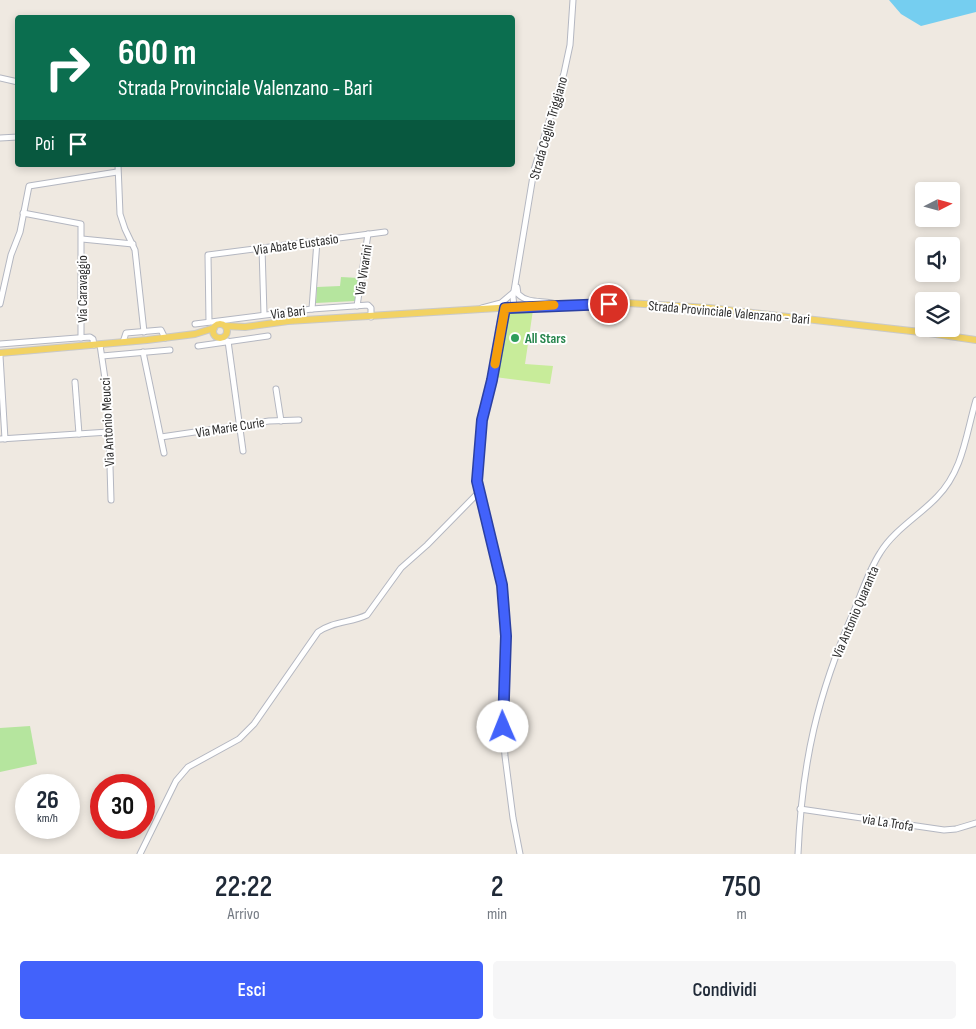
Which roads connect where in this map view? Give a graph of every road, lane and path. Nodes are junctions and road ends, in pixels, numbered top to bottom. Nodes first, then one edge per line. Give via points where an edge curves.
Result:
1 (573, 0) edge
2 (0, 78) edge
3 (15, 81) edge
4 (15, 137) edge
5 (0, 138) edge
6 (118, 167) edge
7 (117, 172) junction
8 (23, 213) junction
9 (385, 232) dead end
10 (368, 234) junction
11 (82, 240) junction
12 (318, 241) junction
13 (133, 244) junction
14 (262, 248) junction
15 (516, 293) junction
16 (0, 304) edge
17 (559, 305) junction
18 (357, 306) junction
19 (342, 307) junction
20 (514, 307) junction
21 (505, 308) junction
22 (312, 309) junction
23 (476, 310) junction
24 (422, 313) joint
25 (264, 314) junction
26 (371, 316) junction
27 (343, 318) junction
28 (209, 322) junction
29 (195, 324) dead end
30 (219, 325) junction
31 (245, 327) junction
32 (144, 332) junction
33 (196, 334) junction
34 (268, 336) dead end
35 (82, 338) junction
36 (166, 338) junction
37 (223, 338) junction
38 (147, 340) junction
39 (976, 340) edge
40 (125, 342) junction
41 (0, 344) edge
42 (97, 345) junction
43 (198, 346) dead end
44 (170, 350) dead end
45 (146, 352) junction
46 (129, 353) junction
47 (0, 354) edge
48 (102, 356) junction
49 (0, 362) edge
50 (75, 382) dead end
51 (276, 389) dead end
52 (976, 400) edge
53 (299, 420) dead end
54 (280, 421) junction
55 (239, 425) junction
56 (109, 432) junction
57 (79, 434) junction
58 (161, 437) junction
59 (2, 439) edge
60 (243, 451) dead end
61 (164, 453) dead end
62 (479, 492) junction
63 (111, 500) dead end
64 (800, 809) junction
65 (976, 823) edge
66 (140, 854) edge
67 (520, 854) edge
68 (798, 854) edge

1 - 15 street, Strada Ceglie Triggiano via 566,64 534,170
2 - 3 street
4 - 5 street
6 - 7 street
7 - 8 street via 29,186
7 - 13 street via 122,222
8 - 11 street, Via Caravaggio via 82,224
8 - 16 street
9 - 10 street, Via Abate Eustasio
10 - 12 street, Via Abate Eustasio
10 - 18 street, Via Vivarini
11 - 13 street, Via Caravaggio
11 - 35 street, Via Caravaggio
12 - 14 street, Via Abate Eustasio
12 - 22 street
13 - 32 street
14 - 25 street
14 - 28 street, Via Abate Eustasio via 208,255
15 - 17 street via 527,300 549,300
15 - 20 street, Strada Ceglie Triggiano
15 - 23 street via 501,303
17 - 20 main road, Strada Provinciale Valenzano - Bari
17 - 39 main road, Strada Provinciale Valenzano - Bari via 628,303 701,307
18 - 19 street, Via Bari
18 - 26 street via 370,305
19 - 22 street, Via Bari
19 - 27 street
20 - 21 main road, Strada Provinciale Valenzano - Bari
21 - 23 main road, Strada Provinciale Valenzano - Bari
21 - 62 street via 479,436
22 - 25 street, Via Bari
23 - 24 main road, Strada Provinciale Valenzano - Bari
24 - 26 main road, Via Bari
25 - 30 street, Via Bari
26 - 27 main road, Via Bari
27 - 31 main road, Via Bari
28 - 29 street, Via Bari
28 - 30 street, Via Bari
30 - 31 main road, Via Bari
30 - 33 main road, Via Bari
30 - 37 main road
30 - 37 main road
31 - 37 main road, Via Bari
32 - 36 street, Via Bari via 161,330
32 - 40 street, Via Bari via 126,333
33 - 36 main road, Via Bari
33 - 37 main road, Via Bari
34 - 37 street, Via Bari
35 - 41 street
35 - 42 street via 92,337
36 - 38 main road, Via Bari
37 - 43 street, Via Bari
37 - 55 street
38 - 40 main road, Via Bari
38 - 45 street
40 - 42 main road, Via Bari
40 - 46 street
42 - 47 main road, Via Bari
42 - 48 street, Via Antonio Meucci
44 - 45 street
45 - 46 street
45 - 58 street
46 - 48 street
47 - 49 street
48 - 56 street, Via Antonio Meucci
49 - 59 street
50 - 57 street
51 - 54 street
52 - 64 street, Via Antonio Quaranta via 958,467 949,483 886,544 867,580 815,718
53 - 54 street, Via Marie Curie
54 - 55 street, Via Marie Curie
55 - 58 street, Via Marie Curie
55 - 60 street
56 - 57 street
56 - 63 street, Via Antonio Meucci
57 - 59 street
58 - 61 street
62 - 66 street via 396,573 368,615 327,625 318,632 264,710 239,739 188,767 176,781
62 - 67 street via 502,585 506,636 502,722
64 - 65 street, via La Trofa via 944,830
64 - 68 street, Via Antonio Quaranta

